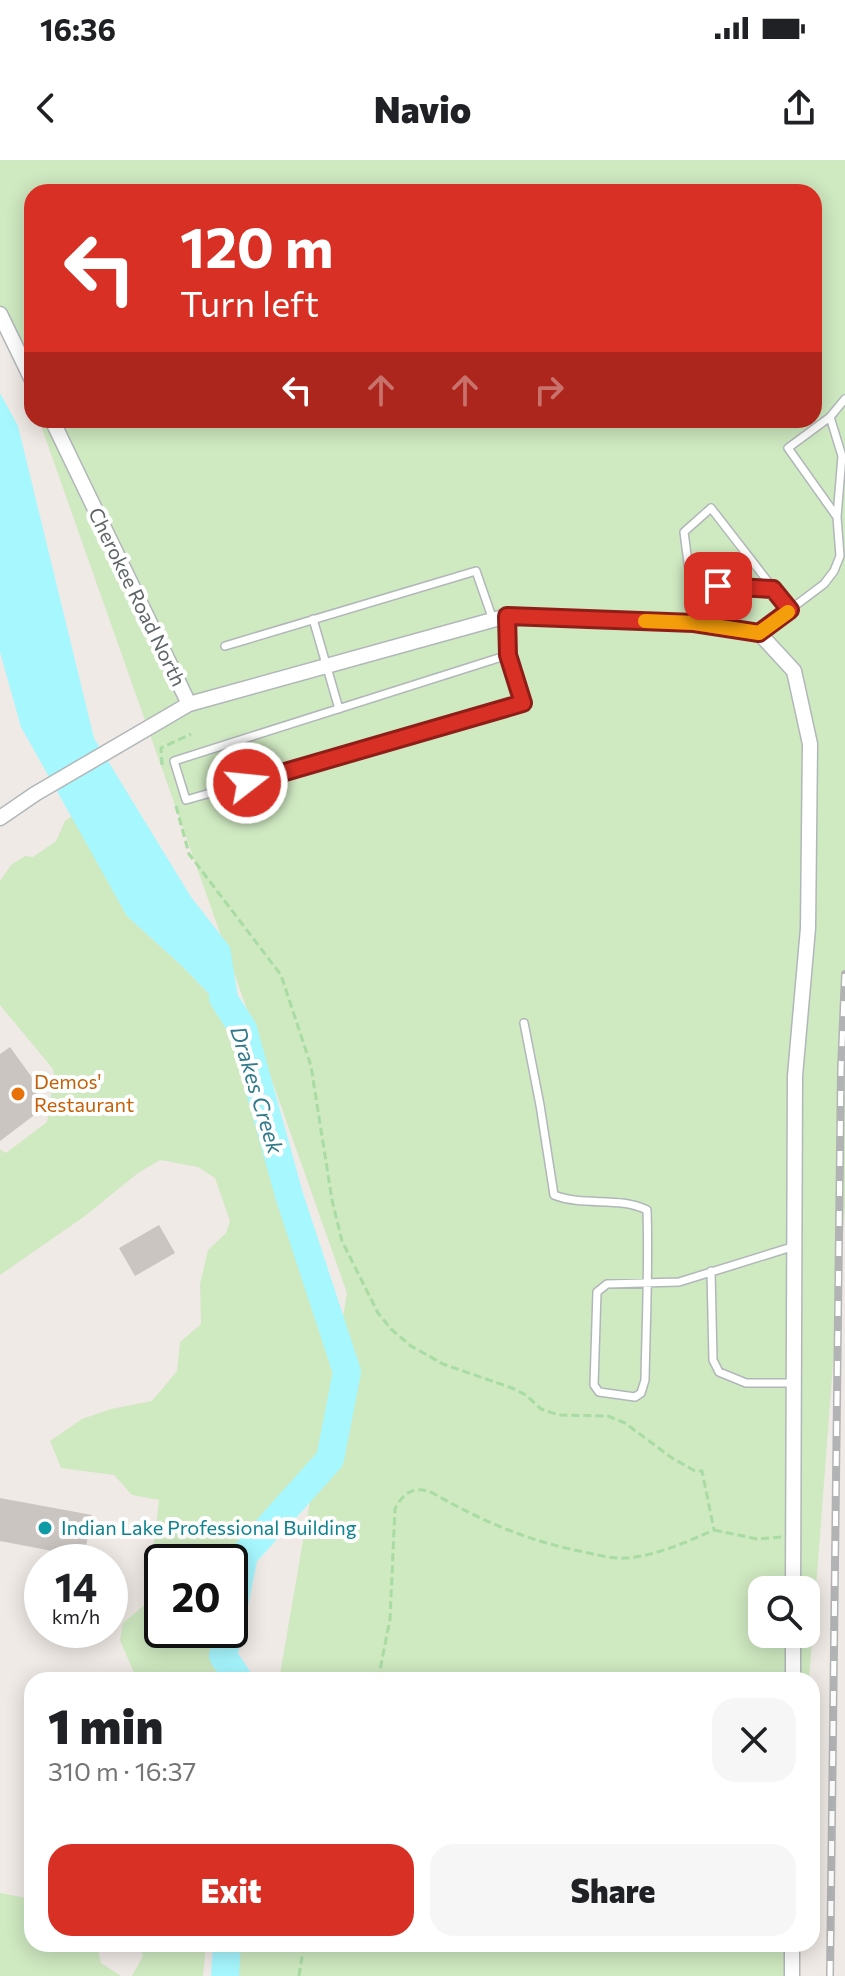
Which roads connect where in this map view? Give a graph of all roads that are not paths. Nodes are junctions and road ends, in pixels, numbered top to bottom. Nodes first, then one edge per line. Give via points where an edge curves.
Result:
1 (0, 314) edge
2 (24, 364) edge
3 (845, 399) edge
4 (830, 417) junction
5 (822, 423) edge
6 (56, 428) edge
7 (815, 428) edge
8 (837, 517) junction
9 (773, 589) junction
10 (790, 610) junction
11 (500, 618) junction
12 (313, 619) junction
13 (759, 633) junction
14 (225, 646) dead end
15 (508, 655) junction
16 (326, 666) junction
17 (189, 704) junction
18 (339, 709) junction
19 (0, 818) edge
20 (524, 1023) dead end
21 (795, 1246) junction
22 (711, 1271) junction
23 (647, 1283) junction
24 (794, 1383) junction
25 (793, 1576) edge
26 (793, 1648) edge
27 (793, 1672) edge
28 (792, 1952) edge
29 (792, 1976) edge

1 - 2 street
3 - 4 lane
4 - 5 lane
4 - 8 lane via 842,456
6 - 17 street, Cherokee Road North
7 - 8 lane via 788,448
8 - 10 lane via 840,556 834,571
9 - 9 lane via 711,508 684,532 691,585
9 - 10 lane
10 - 13 lane
11 - 12 lane via 476,571
11 - 13 street via 694,623
11 - 15 lane
11 - 16 street
12 - 14 lane
12 - 16 lane
13 - 21 street via 794,671 810,744 808,928 795,1076
15 - 18 lane
15 - 18 lane via 523,703 186,800 174,761
16 - 17 street
16 - 18 lane
17 - 19 street, Cherokee Road North
20 - 23 lane via 554,1195 571,1202 647,1210
21 - 22 lane
21 - 24 street
22 - 23 lane via 679,1282
22 - 24 lane via 713,1360 719,1372 746,1383
23 - 23 lane via 607,1284 597,1292 594,1385 599,1392 617,1397 641,1393
24 - 25 street
26 - 27 street
28 - 29 street

